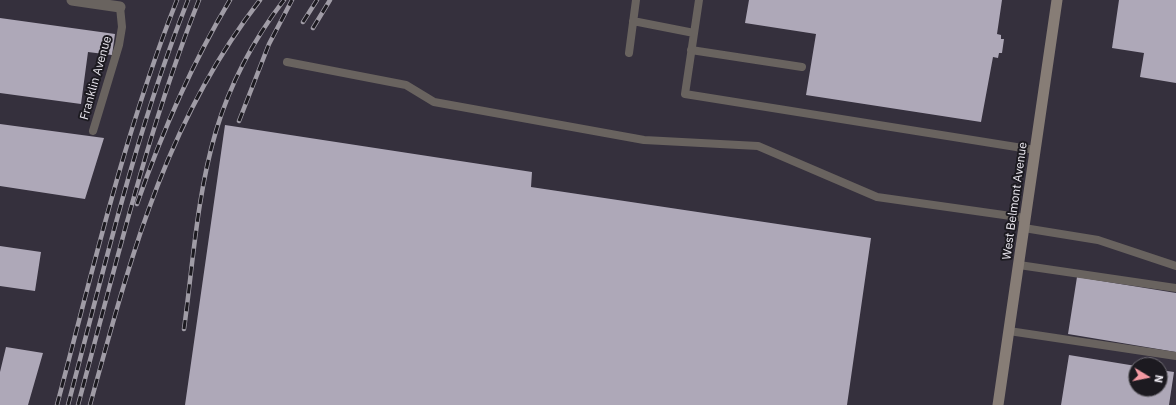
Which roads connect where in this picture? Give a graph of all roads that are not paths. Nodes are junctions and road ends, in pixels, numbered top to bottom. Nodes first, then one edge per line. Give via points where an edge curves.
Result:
1 (72, 0) edge
2 (636, 0) edge
3 (699, 0) edge
4 (1057, 0) edge
5 (120, 7) joint
6 (633, 21) junction
7 (694, 33) junction
8 (692, 50) junction
9 (629, 53) dead end
10 (287, 62) dead end
11 (802, 67) dead end
12 (93, 131) dead end
13 (1035, 150) junction
14 (1025, 223) junction
15 (1019, 265) junction
16 (1176, 266) edge
17 (1176, 288) edge
18 (1009, 331) junction
19 (1176, 356) edge
20 (998, 405) edge

1 - 5 street
2 - 6 lane
3 - 7 lane
4 - 13 main road, West Belmont Avenue
5 - 12 lane, Franklin Avenue via 122,27 119,45
6 - 7 lane
6 - 9 lane
7 - 8 lane
8 - 11 lane
8 - 13 lane via 685,94
10 - 14 lane via 406,85 434,102 644,140 758,146 877,197
13 - 14 main road, West Belmont Avenue
14 - 15 main road, West Belmont Avenue
14 - 16 lane via 1098,240
15 - 17 lane
15 - 18 main road, West Belmont Avenue
18 - 19 lane
18 - 20 main road, West Belmont Avenue

